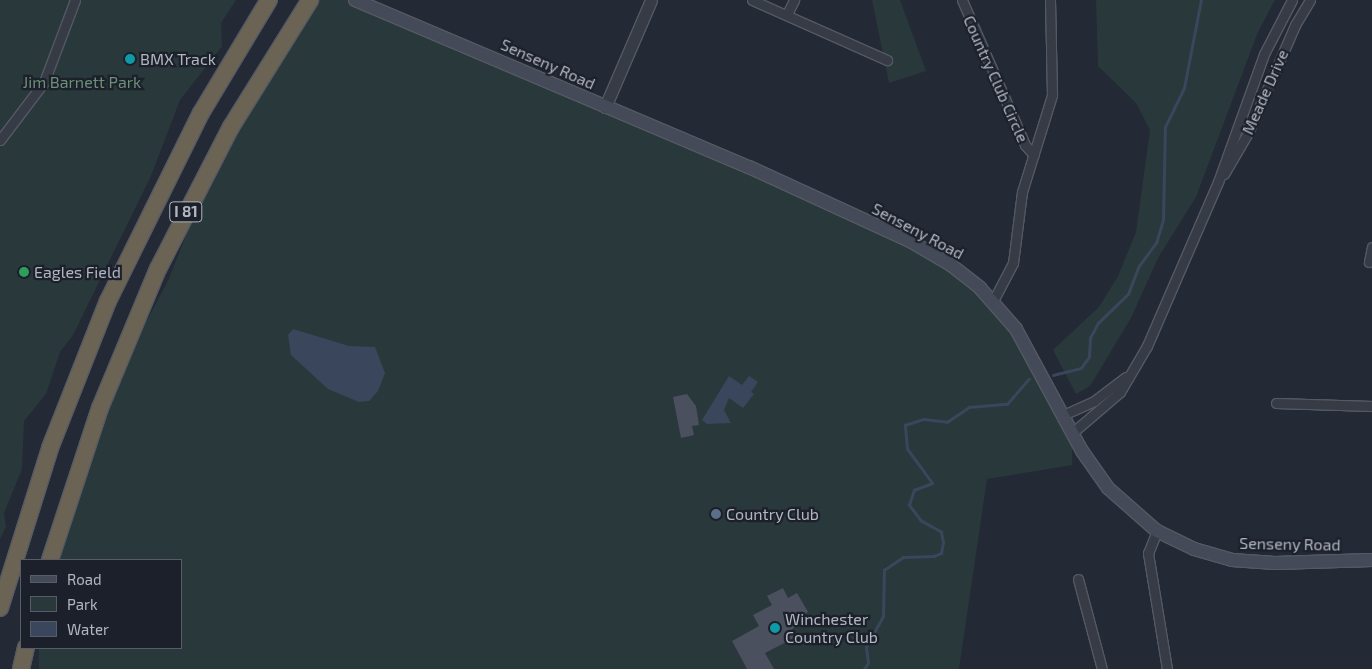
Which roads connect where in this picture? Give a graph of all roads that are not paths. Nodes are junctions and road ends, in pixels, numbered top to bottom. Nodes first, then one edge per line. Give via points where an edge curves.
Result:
1 (75, 0) edge
2 (269, 0) edge
3 (310, 0) edge
4 (355, 0) edge
5 (651, 0) edge
6 (752, 0) edge
7 (794, 0) edge
8 (962, 0) edge
9 (1050, 0) edge
10 (1292, 0) edge
11 (1310, 0) edge
12 (787, 14) junction
13 (887, 60) dead end
14 (605, 107) junction
15 (0, 140) edge
16 (1034, 154) junction
17 (1218, 182) junction
18 (1372, 247) edge
19 (1369, 262) dead end
20 (993, 301) junction
21 (1135, 368) junction
22 (1276, 403) dead end
23 (1372, 406) edge
24 (1063, 415) junction
25 (1072, 433) junction
26 (1158, 531) junction
27 (50, 559) edge
28 (1372, 560) edge
29 (1078, 579) dead end
30 (0, 608) edge
31 (26, 649) edge
32 (21, 669) edge
33 (1102, 669) edge
34 (1167, 669) edge

1 - 15 street via 47,77
2 - 30 highway, I 81 via 201,113 108,301 50,448
3 - 27 highway, I 81 via 232,127 162,262 100,408
4 - 14 main road, Senseny Road
5 - 14 street
6 - 12 street
7 - 12 street
8 - 16 street, Country Club Circle via 1024,144
9 - 16 street, Country Club Circle via 1054,77 1048,113
10 - 17 street, Meade Drive via 1251,86
11 - 17 street, Meade Drive via 1295,25 1249,131
12 - 13 street
14 - 20 main road, Senseny Road via 749,167 912,242 967,276
16 - 20 street, Country Club Circle via 1018,207 1013,263
17 - 21 street, Meade Drive
18 - 19 street
20 - 24 main road, Senseny Road via 1024,341
21 - 24 street, Meade Drive via 1108,392
21 - 25 street, Meade Drive via 1109,404
22 - 23 street
24 - 25 main road, Senseny Road
25 - 26 main road, Senseny Road via 1108,488
26 - 28 main road, Senseny Road via 1194,549 1232,560
26 - 34 street via 1148,553
29 - 33 street
31 - 32 highway

